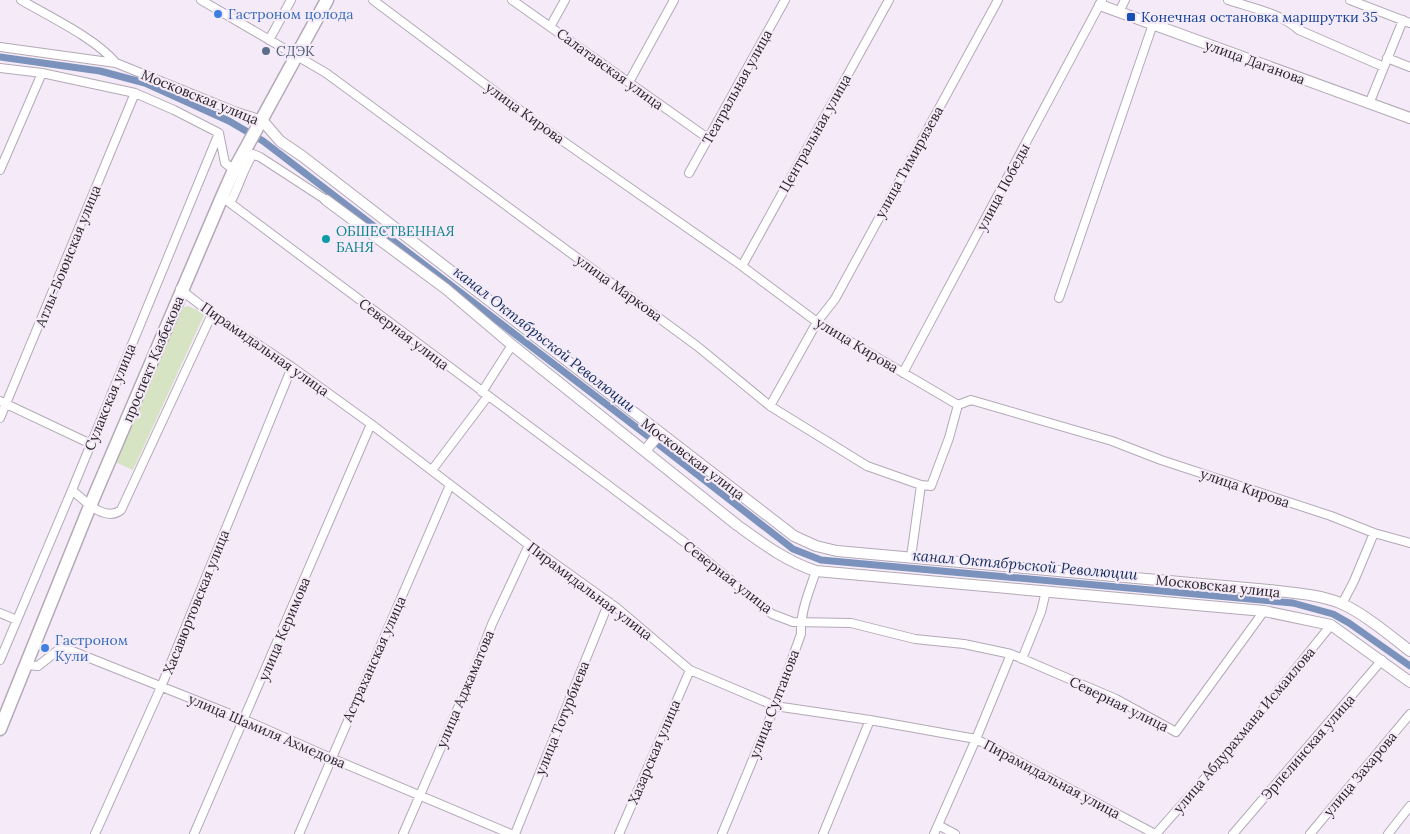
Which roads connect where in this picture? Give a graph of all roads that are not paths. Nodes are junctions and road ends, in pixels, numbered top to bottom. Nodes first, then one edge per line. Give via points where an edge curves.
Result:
1 (21, 0) edge
2 (202, 0) edge
3 (291, 0) edge
4 (321, 0) edge
5 (327, 0) edge
6 (373, 0) edge
7 (512, 0) edge
8 (565, 0) edge
9 (674, 0) edge
10 (785, 0) edge
11 (889, 0) edge
12 (998, 0) edge
13 (1125, 0) edge
14 (1228, 0) edge
15 (1350, 0) edge
16 (1375, 0) edge
17 (1101, 3) edge
18 (1370, 8) junction
19 (1119, 11) junction
20 (1406, 22) edge
21 (1153, 25) junction
22 (550, 26) junction
23 (269, 40) junction
24 (0, 46) edge
25 (295, 54) junction
26 (1387, 58) junction
27 (116, 62) junction
28 (1384, 67) junction
29 (1410, 67) edge
30 (0, 68) edge
31 (42, 73) junction
32 (629, 82) junction
33 (135, 93) junction
34 (1369, 103) junction
35 (1410, 117) edge
36 (257, 124) junction
37 (219, 133) junction
38 (708, 140) junction
39 (232, 168) junction
40 (0, 170) edge
41 (689, 173) dead end
42 (226, 200) junction
43 (326, 200) joint
44 (742, 266) junction
45 (180, 289) junction
46 (1058, 298) dead end
47 (212, 314) junction
48 (817, 322) junction
49 (512, 345) junction
50 (292, 367) junction
51 (903, 373) junction
52 (485, 394) junction
53 (3, 402) edge
54 (958, 405) junction
55 (770, 406) junction
56 (0, 418) edge
57 (371, 424) junction
58 (659, 434) junction
59 (91, 444) junction
60 (645, 451) junction
61 (432, 470) junction
62 (450, 485) junction
63 (921, 485) junction
64 (72, 490) junction
65 (89, 505) junction
66 (1374, 533) junction
67 (1410, 543) edge
68 (528, 545) junction
69 (911, 557) junction
70 (816, 571) junction
71 (1046, 591) junction
72 (609, 602) junction
73 (1342, 604) junction
74 (1264, 611) junction
75 (0, 613) edge
76 (17, 620) junction
77 (800, 622) junction
78 (1331, 624) junction
79 (1410, 651) edge
80 (1011, 654) junction
81 (1022, 659) junction
82 (0, 660) edge
83 (1382, 660) junction
84 (25, 666) junction
85 (690, 670) junction
86 (1410, 682) edge
87 (161, 687) junction
88 (775, 706) junction
89 (0, 710) edge
90 (1410, 714) edge
91 (245, 720) junction
92 (870, 720) junction
93 (0, 729) edge
94 (976, 739) junction
95 (331, 758) junction
96 (420, 796) junction
97 (1410, 806) edge
98 (938, 825) junction
99 (95, 834) edge
100 (194, 834) edge
101 (299, 834) edge
102 (403, 834) edge
103 (511, 834) edge
104 (515, 834) edge
105 (618, 834) edge
106 (722, 834) edge
107 (823, 834) edge
108 (934, 834) edge
109 (954, 834) edge
110 (1155, 834) edge
111 (1233, 834) edge
112 (1310, 834) edge
113 (1388, 834) edge

1 - 27 street via 81,35
2 - 23 street, улица Маркова
3 - 23 street
4 - 25 highway, проспект Казбекова
5 - 25 highway, проспект Казбекова
6 - 44 street, улица Кирова via 537,124
7 - 22 street, Салатавская улица
8 - 22 street
9 - 32 street
10 - 38 street, Театральная улица
11 - 44 street, Центральная улица
12 - 48 street, улица Тимирязева via 835,299
13 - 19 street
14 - 28 street via 1290,22 1299,30
15 - 18 street
16 - 18 street
17 - 19 main road, улица Даганова
17 - 51 street, улица Победы
18 - 20 street
19 - 21 main road, улица Даганова
20 - 26 street
21 - 34 main road, улица Даганова
21 - 46 street
22 - 32 street, Салатавская улица
23 - 25 street, улица Маркова
24 - 27 street, Московская улица
25 - 36 highway, проспект Казбекова
25 - 55 street, улица Маркова via 326,73 697,346
26 - 28 street
26 - 29 street
27 - 36 street, Московская улица via 234,111
28 - 34 street
30 - 31 street
31 - 33 street
31 - 40 street
32 - 38 street, Салатавская улица
33 - 37 street
33 - 53 street, Атлы-Боюнская улица
34 - 35 main road, улица Даганова
36 - 39 highway, проспект Казбекова
36 - 58 main road, Московская улица
37 - 39 street via 225,163
37 - 59 street, Сулакская улица
38 - 41 street, Театральная улица
39 - 42 highway, проспект Казбекова
39 - 45 highway, проспект Казбекова
42 - 43 street, Московская улица via 237,191 253,154
42 - 45 highway, проспект Казбекова
42 - 52 street, Северная улица
43 - 49 main road, Московская улица via 446,289
44 - 48 street, улица Кирова
45 - 47 street, Пирамидальная улица
45 - 65 highway, проспект Казбекова
47 - 50 street, Пирамидальная улица
47 - 65 street via 121,510 108,514
48 - 51 street, улица Кирова
48 - 55 street, улица Тимирязева
49 - 52 street
49 - 60 main road, Московская улица
50 - 57 street, Пирамидальная улица
50 - 87 street, Хасавюртовская улица
51 - 54 street, улица Кирова
52 - 61 street
52 - 77 street, Северная улица via 631,502 772,614
53 - 56 street, Атлы-Боюнская улица
53 - 59 street
54 - 63 street via 931,486
54 - 66 street, улица Кирова via 971,400 1112,441
55 - 63 street, улица Маркова via 867,466
57 - 61 street, Пирамидальная улица
57 - 91 street, улица Керимова
58 - 60 main road
58 - 69 main road, Московская улица via 805,542 837,551
59 - 64 street, Сулакская улица
60 - 70 main road, Московская улица via 737,526 781,555
61 - 62 street, Пирамидальная улица
62 - 68 street, Пирамидальная улица
62 - 95 street, Астраханская улица
63 - 69 street
64 - 65 street
64 - 76 street, Сулакская улица
65 - 84 highway, проспект Казбекова
65 - 89 highway, проспект Казбекова
66 - 67 street, улица Кирова
66 - 73 street
68 - 72 street, Пирамидальная улица
68 - 96 street, улица Аджаматова
69 - 73 main road, Московская улица via 1269,590 1324,598
70 - 71 main road, Московская улица
70 - 77 street, улица Султанова
71 - 74 main road, Московская улица
71 - 81 street
72 - 85 street, Пирамидальная улица
72 - 104 street, улица Тотурбиева
73 - 79 main road, Московская улица
74 - 78 main road, Московская улица
74 - 81 street, Северная улица via 1176,732 1116,699
75 - 76 street
76 - 82 street, Сулакская улица
77 - 80 street, Северная улица via 851,624 915,639 964,644
77 - 88 street, улица Султанова via 801,634
78 - 83 main road
78 - 110 street, улица Абдурахмана Исмаилова via 1235,744
80 - 81 street, Северная улица
80 - 94 street
83 - 86 main road
83 - 111 street, Эрпелинская улица
84 - 87 street, улица Шамиля Ахмедова via 38,666 62,647
84 - 93 highway, проспект Казбекова
85 - 88 street, Пирамидальная улица
85 - 105 street, Хазарская улица
87 - 91 street, улица Шамиля Ахмедова
87 - 99 street, Хасавюртовская улица
88 - 92 street, Пирамидальная улица
88 - 106 street, улица Султанова
90 - 112 street, улица Захарова
91 - 95 street, улица Шамиля Ахмедова
91 - 100 street, улица Керимова
92 - 94 street, Пирамидальная улица
92 - 107 street
94 - 98 street
94 - 110 street, Пирамидальная улица
95 - 96 street, улица Шамиля Ахмедова
95 - 101 street, Астраханская улица
96 - 102 street, улица Аджаматова
96 - 103 street, улица Шамиля Ахмедова
97 - 113 street
98 - 108 street
98 - 109 street

